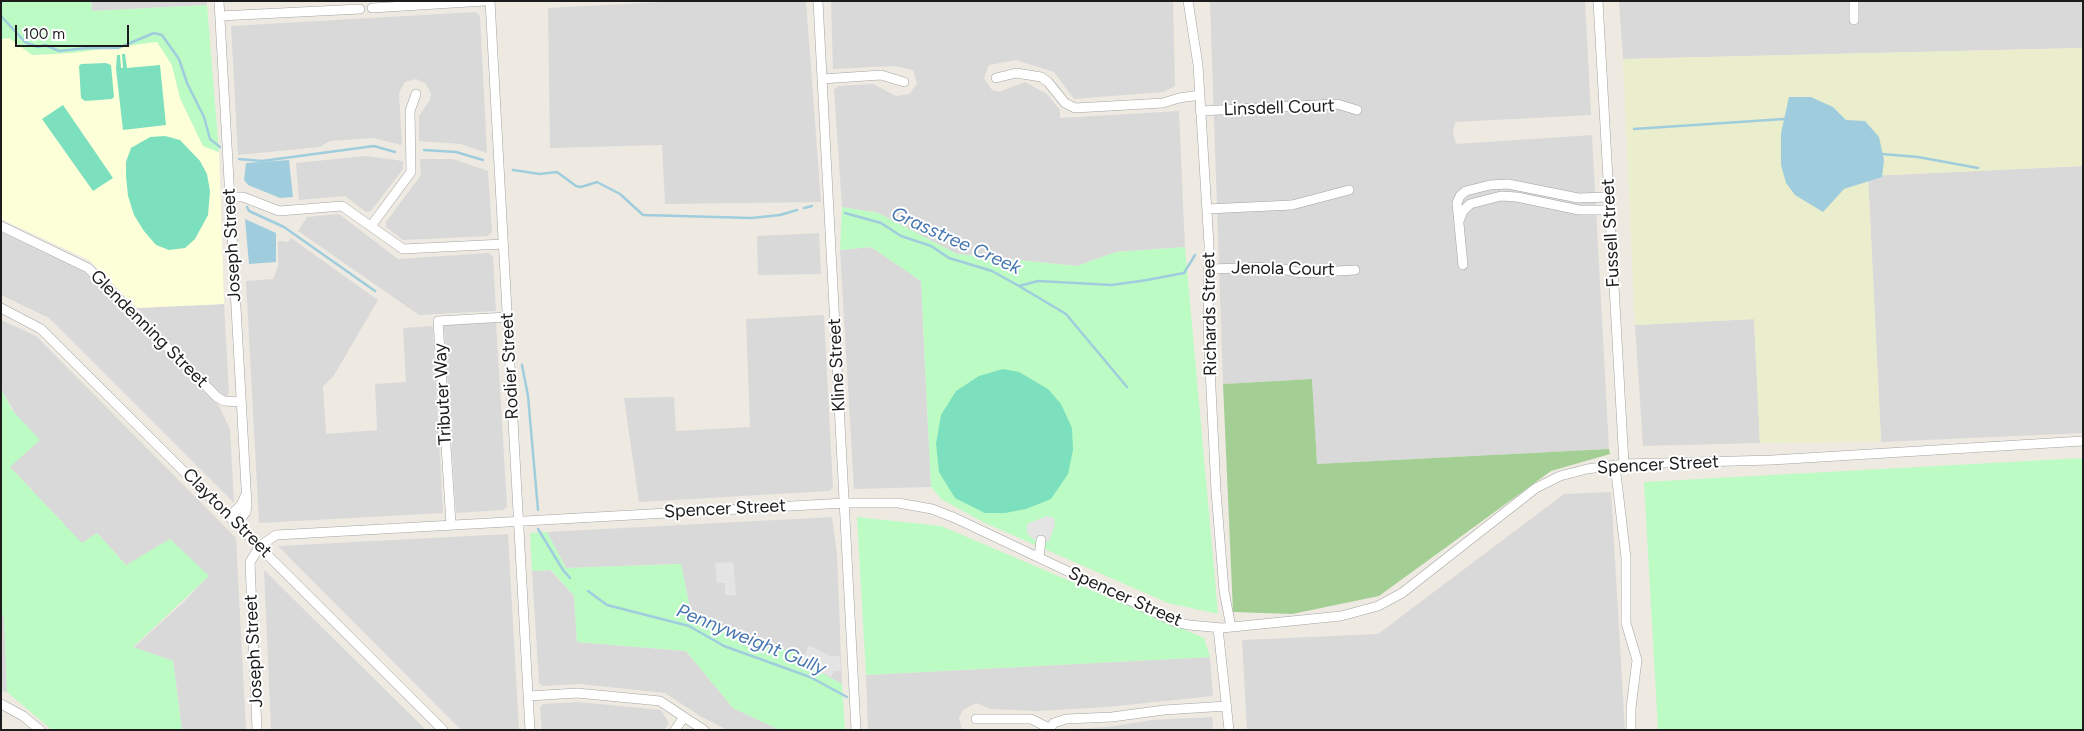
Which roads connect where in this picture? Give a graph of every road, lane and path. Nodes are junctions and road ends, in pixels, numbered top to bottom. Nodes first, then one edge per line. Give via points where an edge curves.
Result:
1 (219, 1) edge
2 (485, 1) edge
3 (490, 1) edge
4 (818, 1) edge
5 (1188, 1) edge
6 (1598, 1) edge
7 (1854, 1) edge
8 (360, 8) dead end
9 (372, 8) dead end
10 (220, 16) junction
11 (1854, 20) dead end
12 (996, 78) dead end
13 (822, 79) junction
14 (904, 82) dead end
15 (416, 94) dead end
16 (1200, 95) junction
17 (1357, 110) dead end
18 (1200, 111) junction
19 (1349, 190) dead end
20 (230, 197) junction
21 (1609, 197) junction
22 (1207, 209) junction
23 (1610, 210) junction
24 (1460, 222) junction
25 (1, 226) edge
26 (371, 226) junction
27 (503, 244) junction
28 (1463, 265) dead end
29 (1210, 269) junction
30 (1355, 270) dead end
31 (1, 308) edge
32 (507, 317) junction
33 (241, 402) junction
34 (2083, 441) edge
35 (1619, 464) junction
36 (844, 503) junction
37 (233, 520) junction
38 (518, 521) junction
39 (450, 524) junction
40 (1041, 540) dead end
41 (260, 546) junction
42 (1039, 557) junction
43 (1230, 627) junction
44 (1218, 628) junction
45 (529, 696) junction
46 (1, 704) edge
47 (1227, 706) junction
48 (684, 717) junction
49 (976, 718) dead end
50 (1048, 729) edge
51 (40, 730) edge
52 (257, 730) edge
53 (443, 730) edge
54 (530, 730) edge
55 (675, 730) edge
56 (704, 730) edge
57 (856, 730) edge
58 (1229, 730) edge
59 (1631, 730) edge

1 - 10 street, Joseph Street
2 - 9 street
3 - 27 street, Rodier Street
4 - 13 street, Kline Street
5 - 16 street, Richards Street via 1197,50
6 - 21 street, Fussell Street
7 - 11 street
8 - 10 street
10 - 20 street, Joseph Street
12 - 16 street via 1016,73 1041,77 1065,103 1075,108 1163,103
13 - 14 street via 881,75
13 - 36 street, Kline Street
15 - 26 street via 410,115 411,172
16 - 18 street, Richards Street
17 - 18 street, Linsdell Court via 1337,104
18 - 22 street, Richards Street
19 - 22 street via 1292,205
20 - 26 street via 243,197 279,211 340,205
20 - 33 street, Joseph Street
21 - 23 street, Fussell Street
21 - 24 street via 1578,198 1519,184 1490,185 1468,190 1460,196 1457,203
22 - 29 street, Richards Street
23 - 24 street via 1579,210 1501,196 1470,204 1462,212
23 - 35 street, Fussell Street
24 - 28 street
25 - 33 street, Glendenning Street via 88,268 219,398 226,402
26 - 27 street via 403,249
27 - 32 street, Rodier Street
29 - 30 street, Jenola Court via 1272,267 1302,273
29 - 43 street, Richards Street via 1208,327 1217,500
31 - 37 street, Clayton Street via 41,329
32 - 38 street, Rodier Street
32 - 39 street, Tributer Way via 438,321
33 - 37 street, Joseph Street via 247,510
34 - 35 street, Spencer Street via 1762,461
35 - 43 street, Spencer Street via 1566,474 1536,488 1402,593 1378,606 1333,618
35 - 59 street, Fussell Street via 1626,623 1637,660
36 - 38 street, Spencer Street
36 - 42 street, Spencer Street via 892,502 932,509
36 - 57 street, Kline Street
37 - 41 street, Clayton Street
38 - 39 street, Spencer Street
38 - 45 street, Rodier Street
39 - 41 street, Spencer Street via 279,534 271,536
40 - 42 street
41 - 52 street, Joseph Street via 250,562
41 - 53 street, Clayton Street
42 - 44 street, Spencer Street via 1175,622
43 - 44 street, Spencer Street
44 - 47 street
45 - 48 street via 577,693 657,700
45 - 54 street, Rodier Street
46 - 51 street
47 - 50 street via 1066,719
47 - 58 street
48 - 55 street
48 - 56 street
49 - 50 street via 1031,719

